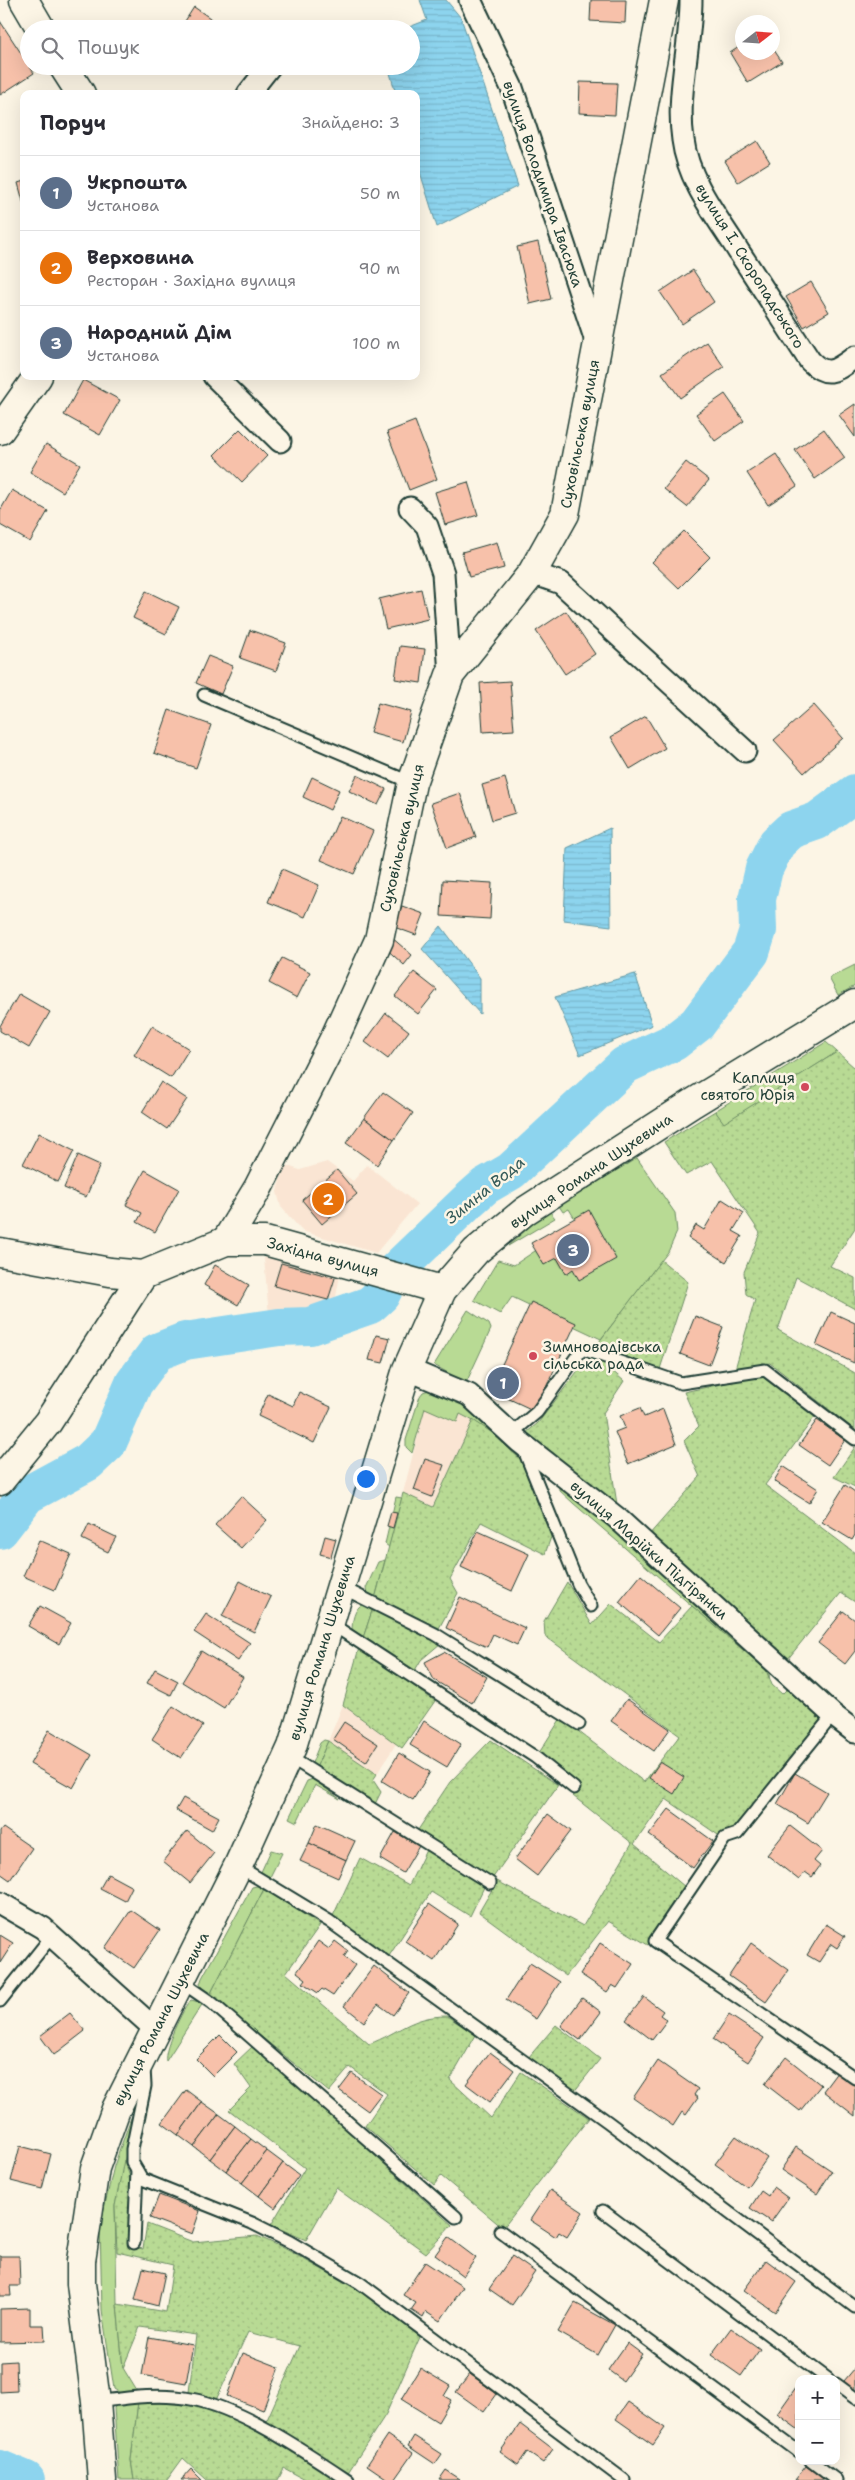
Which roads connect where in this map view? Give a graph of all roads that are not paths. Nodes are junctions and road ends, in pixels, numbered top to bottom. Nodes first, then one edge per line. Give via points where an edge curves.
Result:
1 (24, 0) edge
2 (470, 0) edge
3 (664, 0) edge
4 (691, 0) edge
5 (36, 20) edge
6 (69, 75) edge
7 (263, 75) edge
8 (78, 90) edge
9 (251, 90) edge
10 (597, 344) junction
11 (855, 357) edge
12 (35, 380) edge
13 (218, 380) edge
14 (0, 430) edge
15 (280, 441) dead end
16 (410, 508) dead end
17 (532, 573) junction
18 (450, 675) junction
19 (204, 695) dead end
20 (745, 751) dead end
21 (412, 783) junction
22 (855, 1004) edge
23 (226, 1241) junction
24 (0, 1252) edge
25 (143, 1274) junction
26 (442, 1290) junction
27 (407, 1369) junction
28 (516, 1438) junction
29 (855, 1438) edge
30 (0, 1481) edge
31 (341, 1587) junction
32 (591, 1606) dead end
33 (330, 1623) junction
34 (833, 1715) junction
35 (579, 1724) dead end
36 (855, 1732) edge
37 (288, 1756) junction
38 (574, 1788) dead end
39 (238, 1866) junction
40 (490, 1884) dead end
41 (0, 1904) edge
42 (51, 1937) junction
43 (180, 1981) junction
44 (0, 2001) edge
45 (155, 2029) junction
46 (143, 2054) junction
47 (855, 2078) edge
48 (137, 2172) junction
49 (602, 2211) dead end
50 (456, 2217) dead end
51 (500, 2231) dead end
52 (134, 2243) dead end
53 (855, 2308) edge
54 (823, 2375) edge
55 (840, 2387) edge
56 (855, 2398) edge
57 (96, 2402) junction
58 (795, 2449) edge
59 (816, 2465) edge
60 (102, 2480) edge
61 (348, 2480) edge
62 (624, 2480) edge
63 (836, 2480) edge

1 - 5 street
2 - 10 street, вулиця Володимира Івасюка via 512,88
3 - 10 street, Суховільська вулиця
4 - 11 street, вулиця І. Скоропадського via 681,116 685,154 692,171 713,210 810,361 820,371 829,372
6 - 8 street
7 - 9 street
10 - 17 street, Суховільська вулиця via 565,514
12 - 14 street
13 - 15 street
16 - 18 street via 426,526 443,573
17 - 18 street, Суховільська вулиця
17 - 20 street via 561,583
18 - 21 street, Суховільська вулиця
19 - 21 lane
21 - 23 street, Суховільська вулиця via 379,940 332,1044 258,1188
22 - 26 street, вулиця Романа Шухевича via 525,1211 476,1252
23 - 25 street, Західна вулиця
23 - 26 street, Західна вулиця via 265,1241
24 - 25 street, Західна вулиця via 110,1272
25 - 30 street via 48,1422
26 - 27 street, вулиця Романа Шухевича
27 - 28 street, вулиця Марійки Підгірянки via 469,1395
27 - 31 street, вулиця Романа Шухевича
28 - 29 lane via 582,1349 681,1383 765,1370
28 - 32 lane via 578,1584
28 - 34 street, вулиця Марійки Підгірянки via 617,1518
31 - 33 street, вулиця Романа Шухевича
31 - 35 lane via 435,1634
33 - 37 street, вулиця Романа Шухевича
33 - 38 lane via 535,1758
34 - 36 street, вулиця Марійки Підгірянки
34 - 47 lane via 737,1834 726,1838 655,1941
37 - 39 street, вулиця Романа Шухевича
37 - 40 lane
39 - 43 street, вулиця Романа Шухевича
39 - 53 lane via 329,1921 608,2122
41 - 42 street via 44,1928
42 - 44 lane
42 - 45 street
43 - 45 street, вулиця Романа Шухевича
43 - 50 lane via 212,2003
45 - 46 street, вулиця Романа Шухевича
46 - 48 lane via 144,2086 132,2149 132,2162
46 - 57 street, вулиця Романа Шухевича via 116,2109 95,2168 81,2261
48 - 52 lane
48 - 62 lane via 142,2179 252,2223 360,2283
49 - 54 lane
51 - 58 lane
55 - 56 lane
57 - 60 street, вулиця Романа Шухевича
57 - 61 lane via 144,2396 191,2399 216,2406 266,2429
59 - 63 lane

